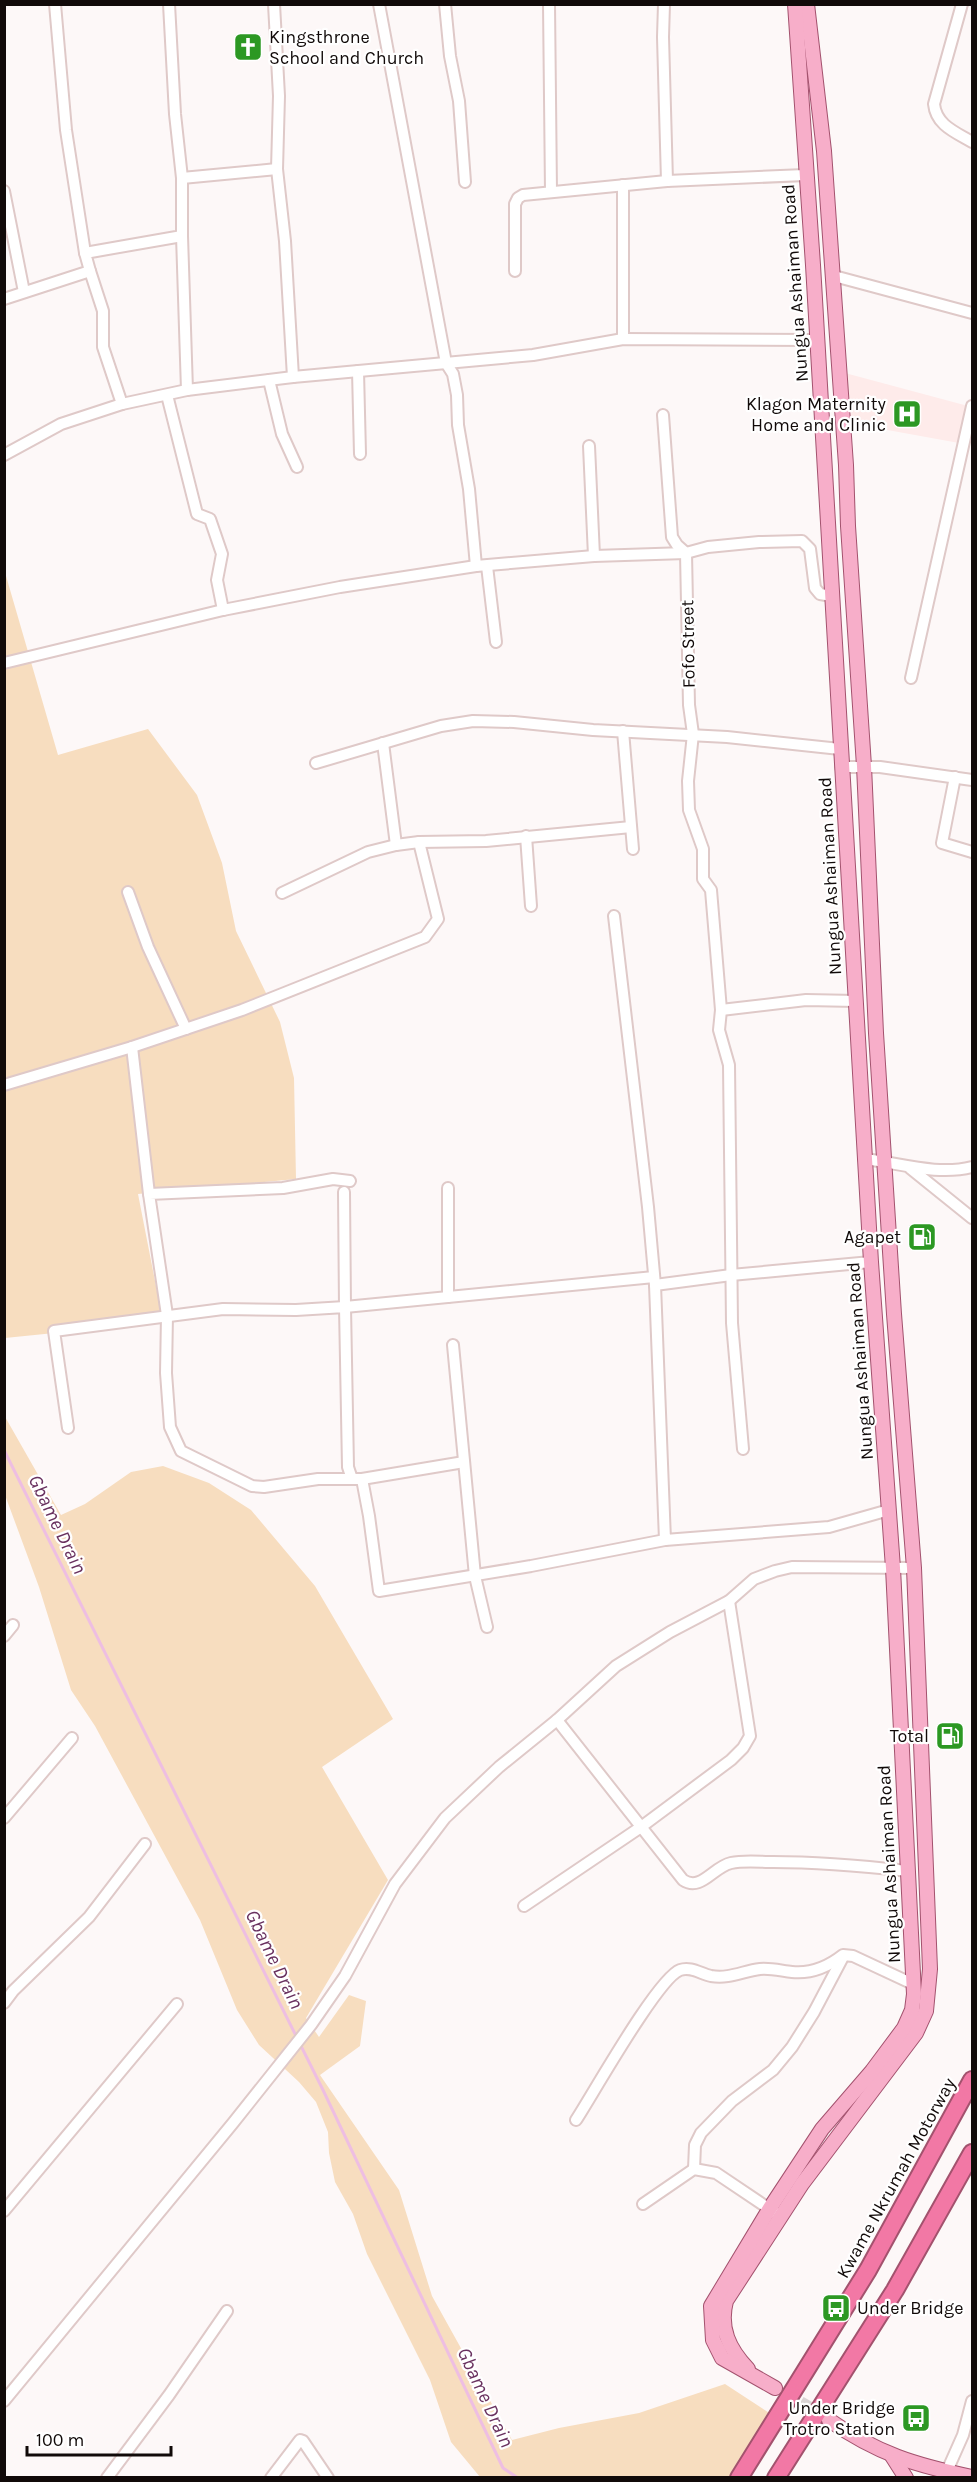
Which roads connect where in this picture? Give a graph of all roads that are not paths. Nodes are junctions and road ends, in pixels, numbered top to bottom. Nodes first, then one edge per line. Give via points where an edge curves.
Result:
1 (55, 4) edge
2 (169, 4) edge
3 (274, 4) edge
4 (379, 4) edge
5 (446, 4) edge
6 (549, 4) edge
7 (664, 4) edge
8 (795, 4) edge
9 (807, 4) edge
10 (962, 4) edge
11 (972, 142) edge
12 (277, 169) junction
13 (805, 175) junction
14 (182, 178) junction
15 (667, 180) junction
16 (465, 182) dead end
17 (623, 185) junction
18 (4, 191) edge
19 (551, 192) junction
20 (182, 236) junction
21 (85, 253) junction
22 (90, 271) junction
23 (515, 271) dead end
24 (834, 276) junction
25 (24, 292) junction
26 (4, 299) edge
27 (972, 313) edge
28 (623, 339) junction
29 (817, 343) junction
30 (446, 363) junction
31 (358, 370) junction
32 (293, 377) junction
33 (269, 380) junction
34 (187, 390) junction
35 (167, 395) junction
36 (122, 404) junction
37 (972, 406) edge
38 (663, 415) dead end
39 (589, 446) dead end
40 (360, 454) dead end
41 (4, 455) edge
42 (297, 467) dead end
43 (686, 552) junction
44 (594, 556) junction
45 (482, 566) junction
46 (832, 596) junction
47 (223, 610) junction
48 (496, 642) dead end
49 (4, 663) edge
50 (911, 678) dead end
51 (623, 731) junction
52 (693, 734) junction
53 (383, 743) junction
54 (840, 749) junction
55 (316, 763) dead end
56 (864, 765) junction
57 (841, 767) junction
58 (955, 777) junction
59 (972, 779) edge
60 (631, 827) junction
61 (526, 836) junction
62 (419, 842) junction
63 (396, 844) junction
64 (633, 849) dead end
65 (972, 852) edge
66 (128, 892) dead end
67 (282, 894) dead end
68 (531, 906) dead end
69 (614, 916) dead end
70 (856, 1001) junction
71 (721, 1010) junction
72 (186, 1029) junction
73 (132, 1047) junction
74 (4, 1085) edge
75 (864, 1159) junction
76 (885, 1161) junction
77 (972, 1167) edge
78 (910, 1168) junction
79 (350, 1181) dead end
80 (448, 1188) dead end
81 (344, 1192) dead end
82 (149, 1194) junction
83 (972, 1218) edge
84 (870, 1262) junction
85 (731, 1275) junction
86 (654, 1281) junction
87 (448, 1297) junction
88 (345, 1307) junction
89 (167, 1316) junction
90 (453, 1345) dead end
91 (68, 1428) dead end
92 (743, 1449) dead end
93 (464, 1462) junction
94 (357, 1479) junction
95 (889, 1509) junction
96 (665, 1540) junction
97 (893, 1568) junction
98 (914, 1568) junction
99 (475, 1576) junction
100 (729, 1601) junction
101 (13, 1626) dead end
102 (487, 1627) dead end
103 (4, 1636) edge
104 (557, 1720) junction
105 (72, 1738) dead end
106 (4, 1818) edge
107 (640, 1827) junction
108 (145, 1844) dead end
109 (908, 1871) junction
110 (524, 1906) dead end
111 (843, 1955) junction
112 (914, 1984) junction
113 (4, 2003) edge
114 (177, 2004) dead end
115 (972, 2080) edge
116 (576, 2120) dead end
117 (972, 2153) edge
118 (694, 2169) junction
119 (643, 2204) dead end
120 (4, 2211) edge
121 (775, 2212) junction
122 (227, 2311) dead end
123 (775, 2388) tunnel mouth
124 (4, 2401) edge
125 (972, 2401) edge
126 (829, 2421) tunnel mouth
127 (892, 2457) junction
128 (951, 2474) edge
129 (972, 2477) edge
130 (107, 2478) edge
131 (271, 2478) edge
132 (328, 2478) edge
133 (739, 2478) edge
134 (776, 2478) edge
135 (906, 2478) edge

1 - 21 street via 66,130
2 - 14 street
3 - 12 street via 279,96
4 - 30 street
5 - 16 street
6 - 19 street
7 - 15 street
8 - 13 main road, Nungua Ashaiman Road
9 - 24 main road, Nungua Ashaiman Road
10 - 11 street via 934,104 939,121
12 - 14 street
12 - 32 street
13 - 15 street
13 - 29 main road, Nungua Ashaiman Road
14 - 20 street
15 - 17 street
17 - 19 street
17 - 28 street
18 - 25 street
19 - 23 street via 518,198 514,204
20 - 21 street
20 - 34 street
21 - 22 street
22 - 25 street
22 - 36 street via 103,311 103,347
24 - 27 street
24 - 56 main road, Nungua Ashaiman Road
25 - 26 street
28 - 29 street
28 - 30 street via 533,355
29 - 46 main road, Nungua Ashaiman Road
30 - 31 street
30 - 45 street via 453,374 457,395 458,425
31 - 32 street
31 - 40 street
32 - 33 street
33 - 34 street
33 - 42 street via 282,434
34 - 35 street
35 - 36 street
35 - 47 street via 197,514 210,519 222,554 217,580
36 - 41 street via 61,424
37 - 50 street
38 - 43 street via 672,537
39 - 44 street
43 - 44 street
43 - 46 street via 759,542 802,541 810,549 815,588 820,594
43 - 52 street, Fofo Street
44 - 45 street
45 - 47 street via 340,587
45 - 48 street
46 - 54 main road, Nungua Ashaiman Road
47 - 49 street
51 - 52 street
51 - 53 street via 473,721
51 - 60 street
52 - 54 street
52 - 71 street, Fofo Street via 689,810 703,849 703,879 711,890
53 - 55 street
53 - 63 street
54 - 57 main road, Nungua Ashaiman Road
56 - 57 street
56 - 58 street
56 - 76 main road, Nungua Ashaiman Road
57 - 70 main road, Nungua Ashaiman Road
58 - 59 street
58 - 65 street via 942,843
60 - 61 street
60 - 64 street
61 - 62 street
61 - 68 street
62 - 63 street
62 - 72 street via 438,919 425,937
63 - 67 street via 368,852
66 - 72 street via 148,947
69 - 86 street
70 - 71 street via 806,1000
70 - 75 main road, Nungua Ashaiman Road
71 - 85 street, Fofo Street via 720,1039 728,1059 730,1081
72 - 73 street
73 - 74 street
73 - 82 street
75 - 76 street
75 - 84 main road, Nungua Ashaiman Road
76 - 78 street
76 - 98 main road, Nungua Ashaiman Road
77 - 78 street
78 - 83 street
79 - 82 street via 333,1179 283,1188
80 - 87 street
81 - 88 street
82 - 89 street
84 - 85 street
84 - 95 main road, Nungua Ashaiman Road
85 - 86 street
85 - 92 street, Fofo Street
86 - 87 street
86 - 96 street
87 - 88 street
88 - 89 street via 223,1309
88 - 94 street via 348,1467
89 - 91 street via 54,1331
89 - 94 street via 170,1427 181,1451 252,1486
90 - 93 street
93 - 94 street
93 - 99 street
94 - 99 street via 369,1516 379,1591
95 - 96 street via 829,1527
95 - 97 main road, Nungua Ashaiman Road
96 - 99 street
97 - 98 street
97 - 100 street via 784,1569 754,1579
97 - 109 main road, Nungua Ashaiman Road
98 - 121 main road, Nungua Ashaiman Road via 929,1941 926,2011 905,2050
99 - 102 street
100 - 104 street via 616,1666
100 - 107 street via 750,1736 731,1760
101 - 103 street
104 - 107 street
104 - 124 street via 445,1818 395,1884 345,1976 311,2025
105 - 106 street
107 - 109 street via 690,1885 697,1885 720,1866 733,1862 815,1862
107 - 110 street
108 - 113 street via 89,1917
109 - 112 main road, Nungua Ashaiman Road
111 - 112 street
111 - 116 street via 806,1972 759,1969 721,1977 688,1968 675,1972 649,2002
111 - 118 street via 792,2047 773,2070 732,2100 701,2133 695,2145
112 - 121 main road, Nungua Ashaiman Road via 912,2010 904,2028 822,2129
114 - 120 street
115 - 133 highway, Kwame Nkrumah Motorway via 868,2270
117 - 134 highway via 895,2290
118 - 119 street
118 - 121 street via 716,2174
121 - 123 main road, Nungua Ashaiman Road via 711,2306 713,2340 722,2358
122 - 130 street
125 - 128 street
126 - 127 main road
127 - 128 main road
127 - 135 main road
128 - 129 main road
131 - 132 street via 300,2440

